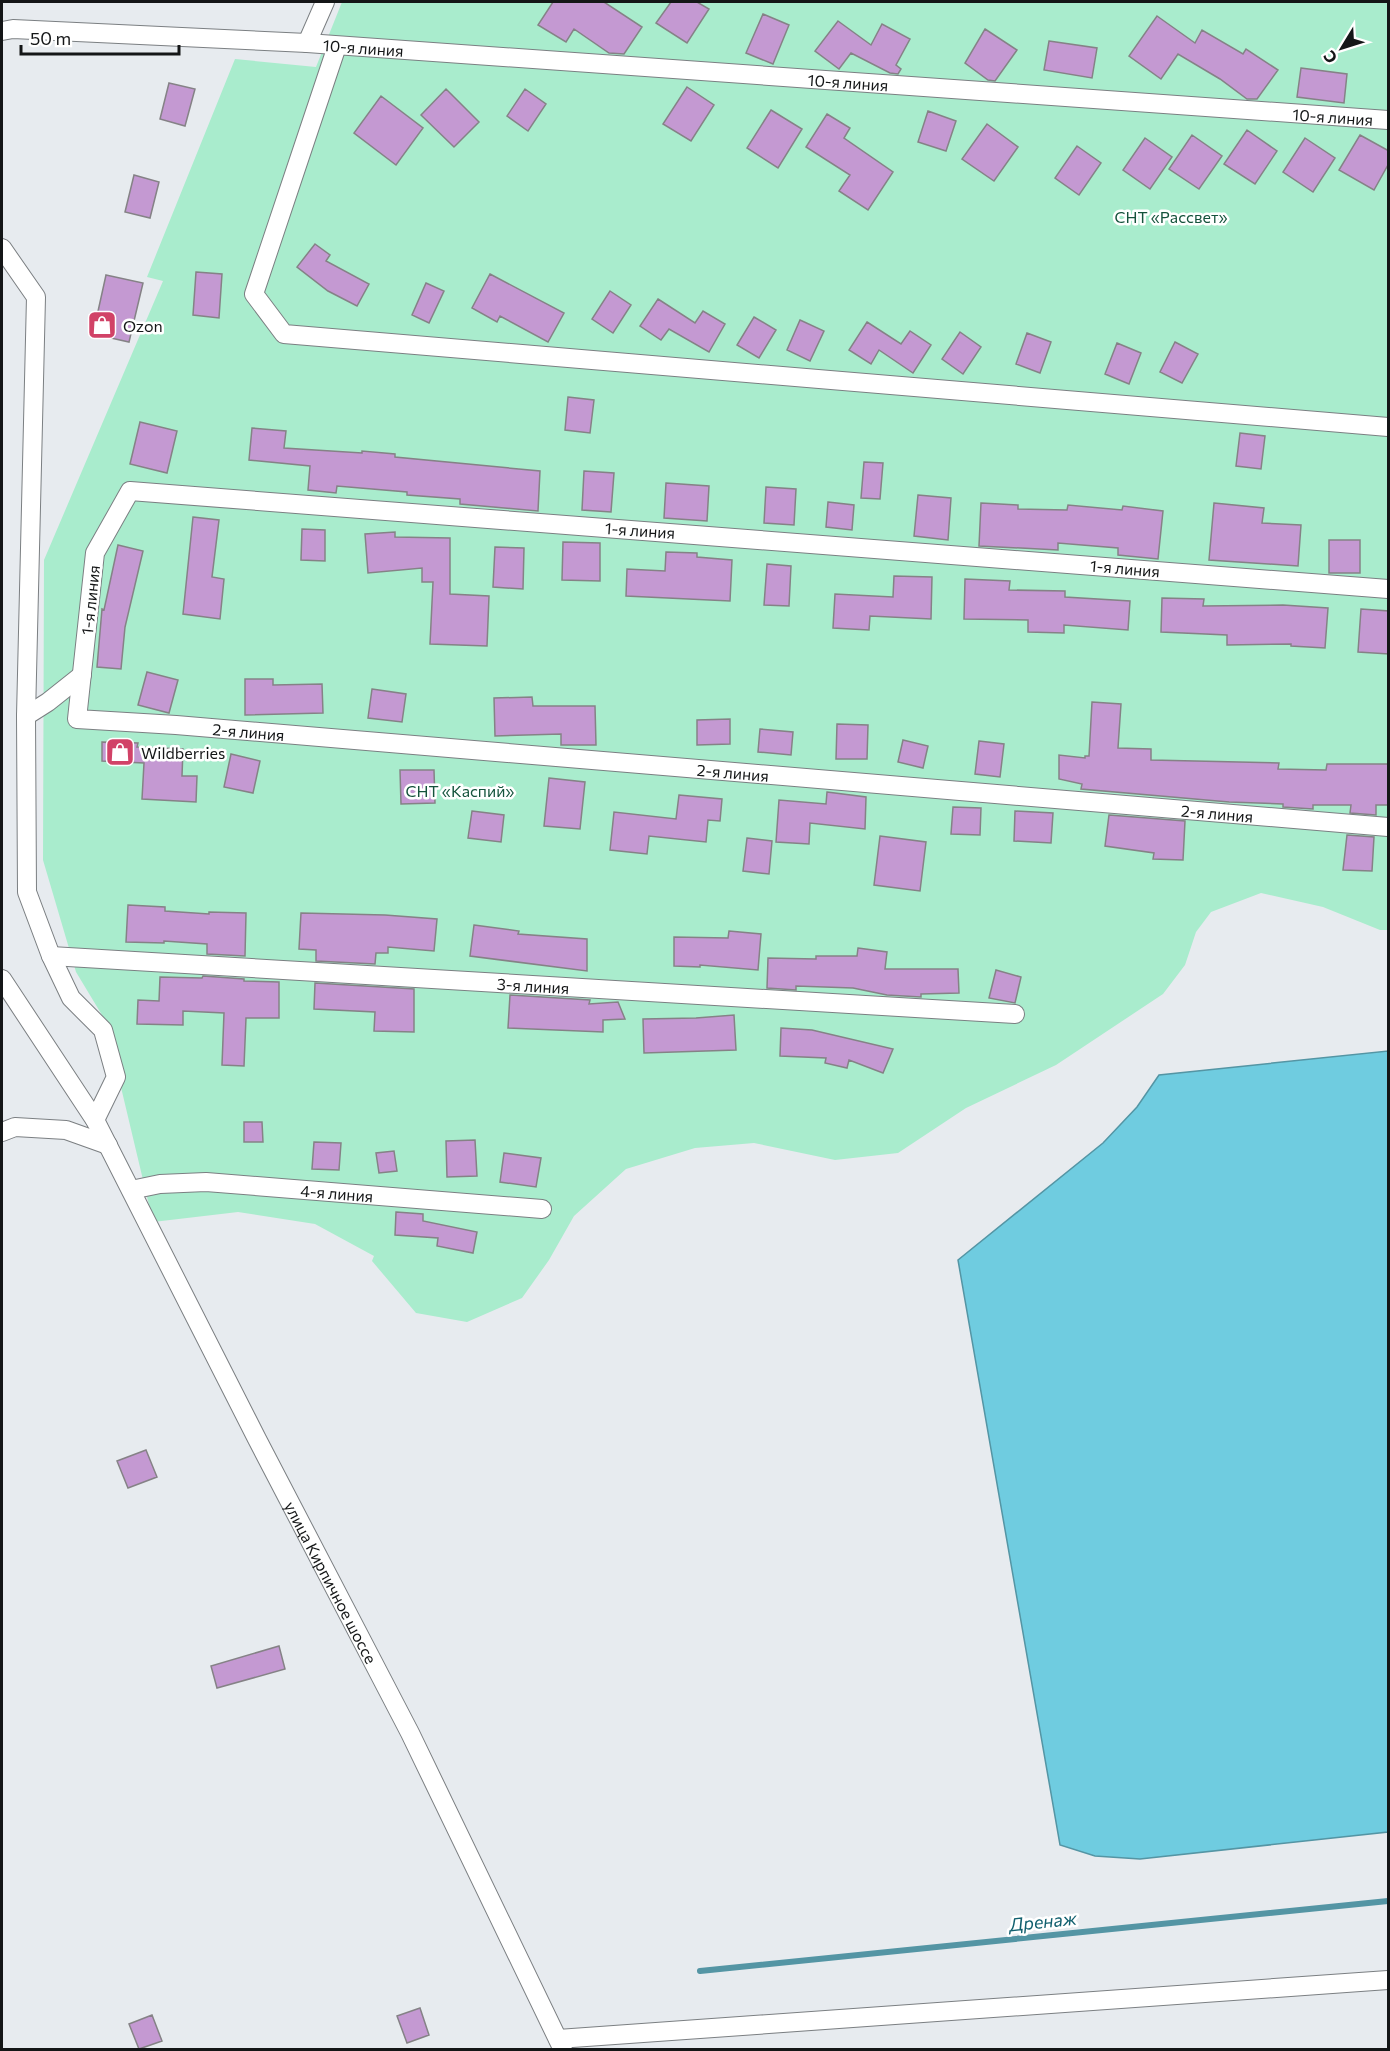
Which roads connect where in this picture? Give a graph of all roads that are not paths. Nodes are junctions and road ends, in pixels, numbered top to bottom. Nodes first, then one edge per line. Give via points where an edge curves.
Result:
1 (325, 2) edge
2 (2, 31) edge
3 (308, 43) junction
4 (337, 46) junction
5 (1389, 120) edge
6 (2, 248) edge
7 (1389, 427) edge
8 (1389, 589) edge
9 (82, 675) junction
10 (26, 716) junction
11 (77, 719) joint
12 (1389, 827) edge
13 (51, 956) junction
14 (2, 979) edge
15 (1015, 1014) dead end
16 (95, 1120) junction
17 (2, 1132) edge
18 (108, 1145) junction
19 (130, 1190) junction
20 (542, 1209) dead end
21 (1389, 1980) edge
22 (561, 2044) edge

1 - 3 street
2 - 3 street, 10-я линия
3 - 4 street, 10-я линия
4 - 5 street, 10-я линия
4 - 7 street via 254,294 284,334
6 - 10 street via 36,297
8 - 9 street, 1-я линия via 130,491 95,553
9 - 10 street
9 - 11 street, 1-я линия
10 - 13 street via 27,892
11 - 12 street, 2-я линия
13 - 15 street, 3-я линия
13 - 16 street via 71,998 103,1030 116,1077
14 - 16 street, улица Кирпичное шоссе
16 - 18 street, улица Кирпичное шоссе
17 - 18 street via 15,1127 66,1130
18 - 19 street, улица Кирпичное шоссе
19 - 20 street, 4-я линия via 206,1182
19 - 22 street, улица Кирпичное шоссе via 410,1732
21 - 22 street

